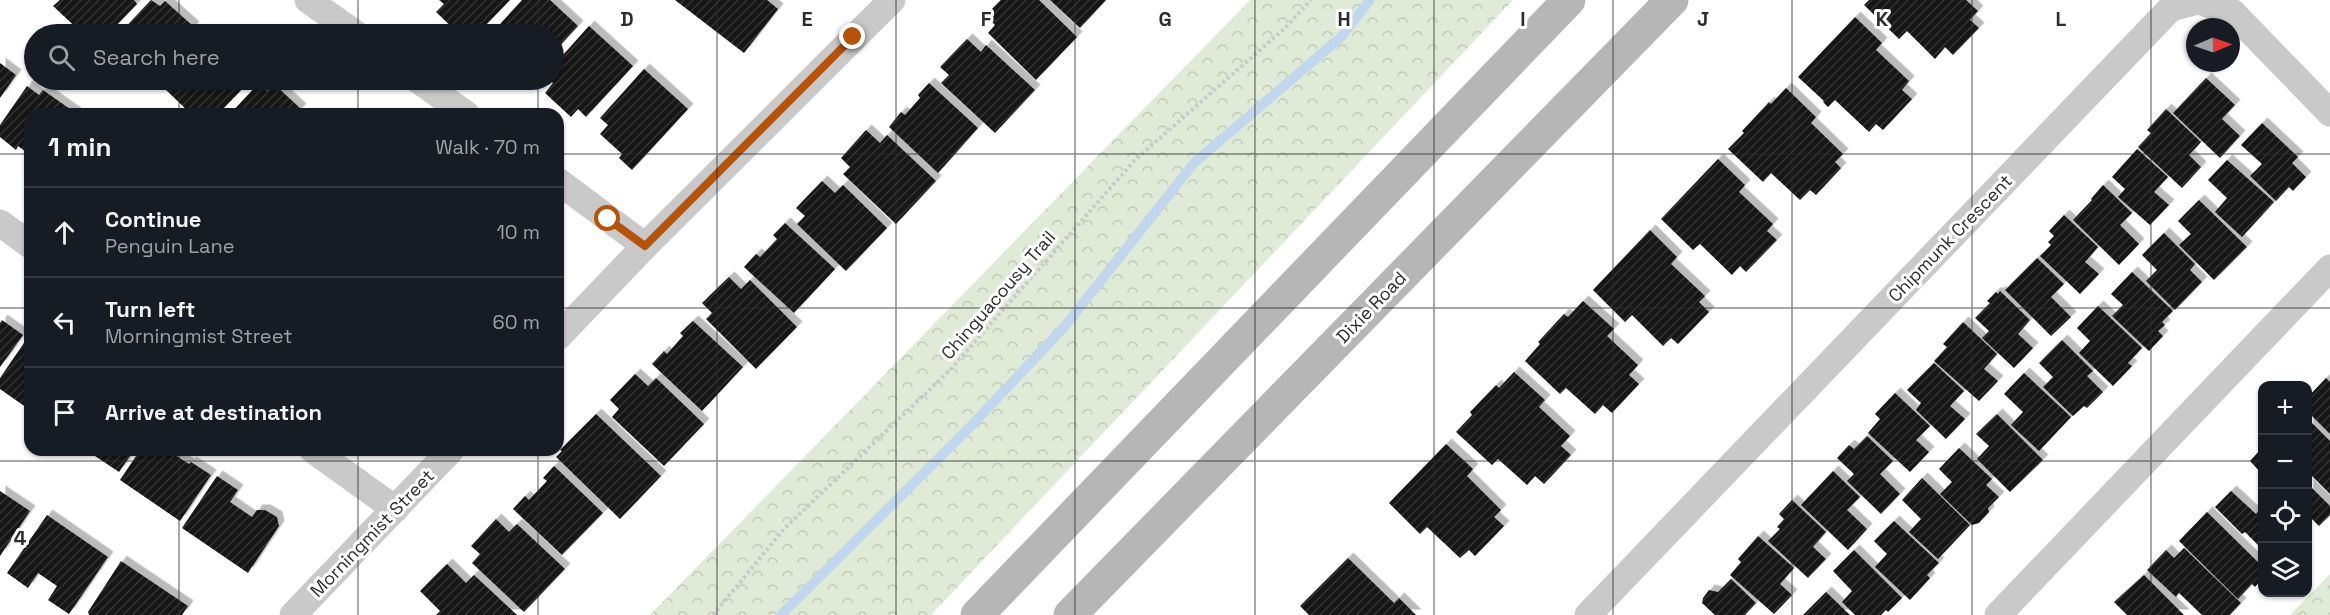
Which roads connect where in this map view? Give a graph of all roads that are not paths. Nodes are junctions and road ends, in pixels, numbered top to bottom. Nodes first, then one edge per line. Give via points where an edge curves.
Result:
1 (308, 0) edge
2 (892, 0) edge
3 (1569, 0) edge
4 (1672, 0) edge
5 (342, 24) edge
6 (432, 90) edge
7 (458, 108) edge
8 (2330, 113) edge
9 (564, 186) edge
10 (0, 223) edge
11 (24, 241) edge
12 (645, 246) junction
13 (2330, 268) edge
14 (564, 331) edge
15 (321, 456) edge
16 (445, 456) edge
17 (395, 509) junction
18 (293, 615) edge
19 (976, 615) edge
20 (1070, 615) edge
21 (1588, 615) edge
22 (1998, 615) edge

1 - 5 street
2 - 12 street
3 - 19 main road
4 - 20 main road, Dixie Road
6 - 7 street
8 - 21 street, Chipmunk Crescent via 2232,12 2198,1 2171,8
9 - 12 street
10 - 11 street
12 - 14 street
13 - 22 street
15 - 17 street
16 - 17 street, Morningmist Street
17 - 18 street, Morningmist Street

